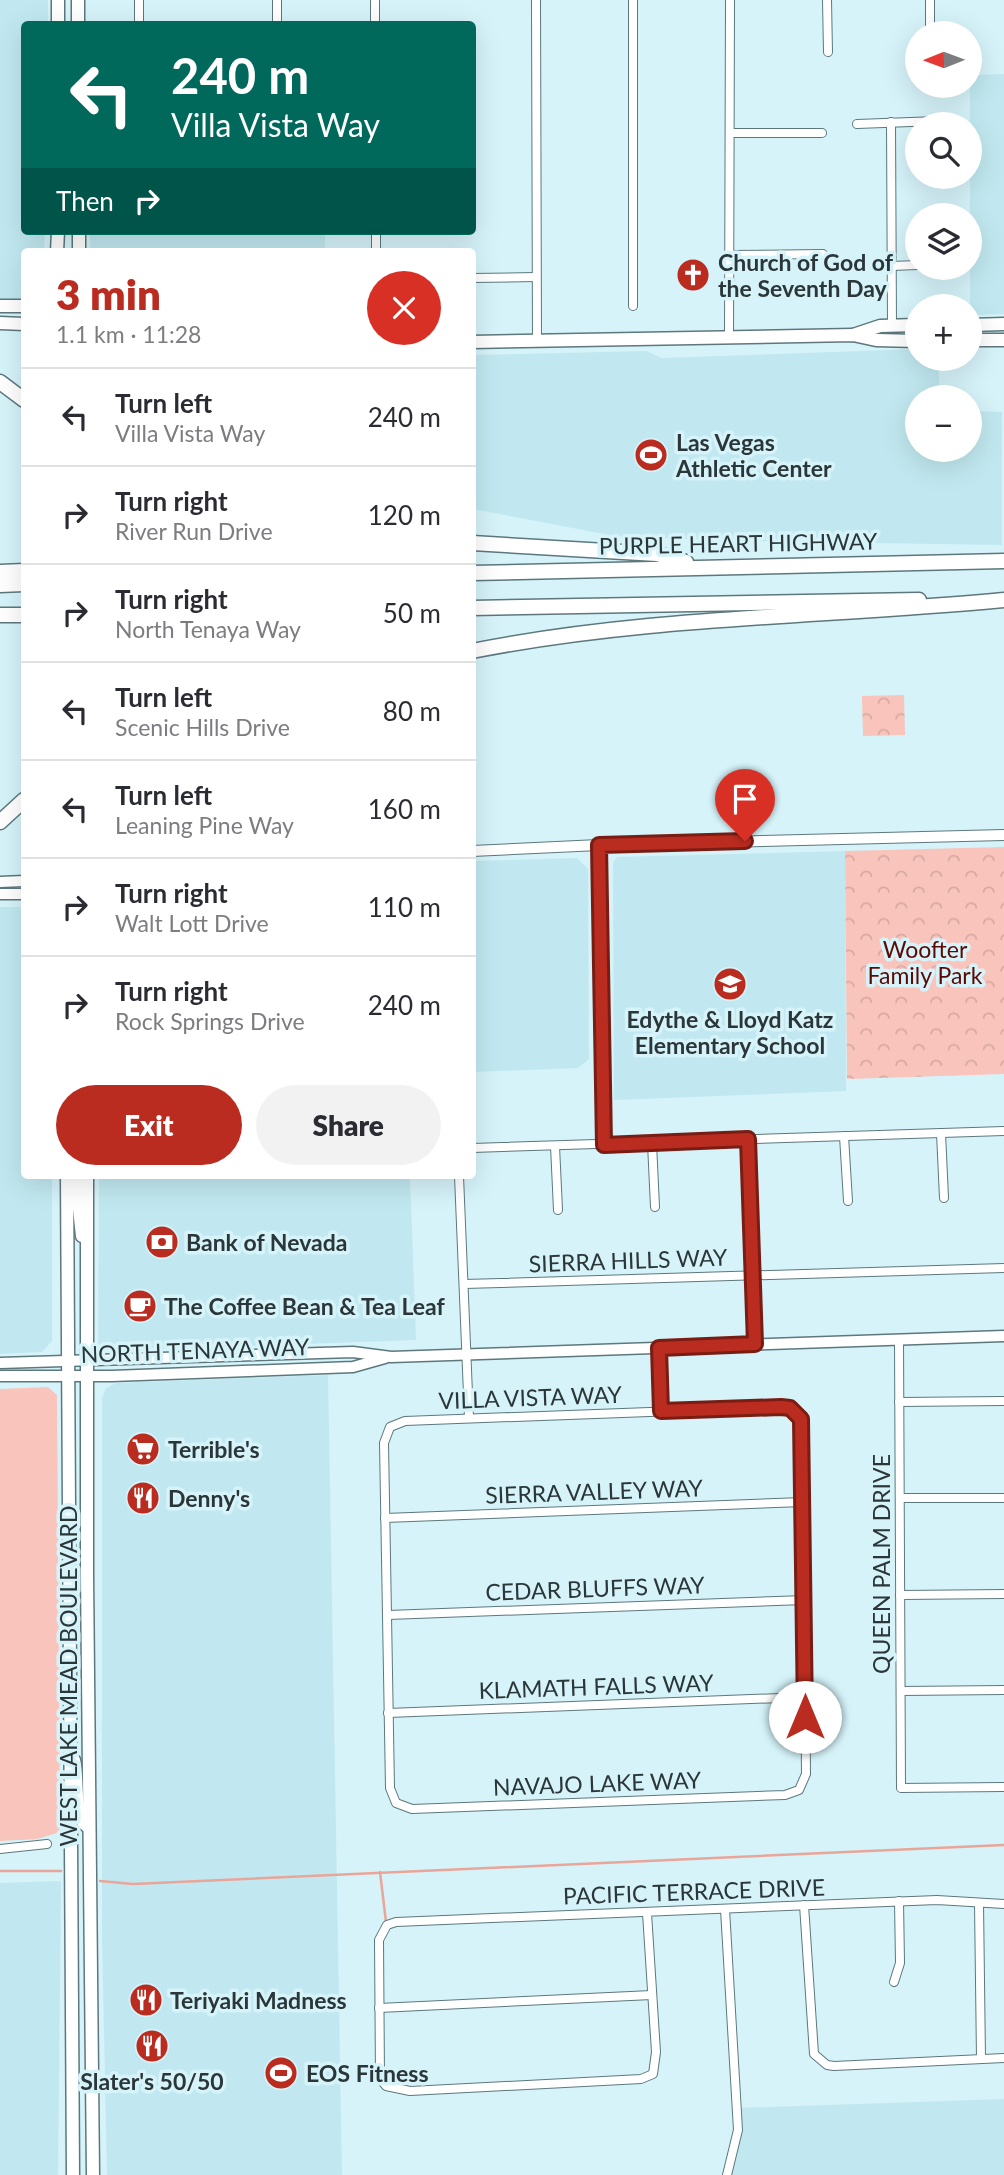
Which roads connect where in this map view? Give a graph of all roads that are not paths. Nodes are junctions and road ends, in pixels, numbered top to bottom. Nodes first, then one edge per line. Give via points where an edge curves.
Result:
1 (58, 0) edge
2 (139, 0) edge
3 (277, 0) edge
4 (375, 0) edge
5 (536, 0) edge
6 (633, 0) edge
7 (730, 0) edge
8 (827, 0) edge
9 (930, 0) edge
10 (58, 21) edge
11 (139, 21) edge
12 (277, 21) edge
13 (375, 21) edge
14 (930, 21) edge
15 (828, 52) dead end
16 (891, 122) junction
17 (905, 122) edge
18 (857, 124) dead end
19 (822, 132) dead end
20 (730, 133) junction
21 (823, 254) dead end
22 (730, 255) junction
23 (892, 265) junction
24 (905, 265) edge
25 (536, 277) junction
26 (476, 278) edge
27 (0, 306) edge
28 (21, 306) edge
29 (633, 306) dead end
30 (0, 323) edge
31 (21, 324) edge
32 (1004, 324) edge
33 (982, 325) edge
34 (892, 326) junction
35 (905, 326) edge
36 (853, 335) junction
37 (729, 337) junction
38 (982, 340) edge
39 (1004, 340) edge
40 (537, 341) junction
41 (905, 341) edge
42 (476, 342) edge
43 (0, 382) edge
44 (21, 398) edge
45 (476, 543) edge
46 (1004, 561) edge
47 (700, 566) junction
48 (21, 571) edge
49 (0, 572) edge
50 (476, 573) edge
51 (21, 584) edge
52 (0, 585) edge
53 (1004, 599) edge
54 (476, 608) edge
55 (0, 615) edge
56 (21, 615) edge
57 (476, 650) edge
58 (21, 803) edge
59 (0, 822) edge
60 (1004, 835) edge
61 (599, 845) junction
62 (476, 851) edge
63 (21, 881) edge
64 (0, 882) edge
65 (0, 894) edge
66 (21, 894) edge
67 (1004, 1131) edge
68 (941, 1133) junction
69 (844, 1136) junction
70 (748, 1139) junction
71 (652, 1143) junction
72 (604, 1145) junction
73 (555, 1146) junction
74 (476, 1148) edge
75 (69, 1179) edge
76 (73, 1179) edge
77 (87, 1179) edge
78 (459, 1179) edge
79 (944, 1198) dead end
80 (848, 1201) dead end
81 (655, 1207) dead end
82 (558, 1210) dead end
83 (87, 1260) junction
84 (1004, 1268) edge
85 (753, 1275) junction
86 (464, 1284) junction
87 (1004, 1336) edge
88 (899, 1339) junction
89 (755, 1344) junction
90 (659, 1348) junction
91 (353, 1352) junction
92 (306, 1353) junction
93 (466, 1354) junction
94 (391, 1357) junction
95 (67, 1360) junction
96 (88, 1360) junction
97 (0, 1363) edge
98 (319, 1368) junction
99 (257, 1370) junction
100 (67, 1375) junction
101 (0, 1376) edge
102 (89, 1376) junction
103 (1004, 1401) edge
104 (900, 1402) junction
105 (661, 1411) junction
106 (469, 1419) junction
107 (900, 1498) junction
108 (1004, 1498) edge
109 (803, 1502) junction
110 (385, 1518) junction
111 (69, 1575) junction
112 (87, 1575) junction
113 (1004, 1594) edge
114 (900, 1595) junction
115 (805, 1600) junction
116 (387, 1615) junction
117 (1004, 1690) edge
118 (901, 1691) junction
119 (805, 1697) junction
120 (388, 1713) junction
121 (69, 1742) junction
122 (1004, 1787) edge
123 (89, 1828) junction
124 (47, 1844) dead end
125 (70, 1846) junction
126 (0, 1849) edge
127 (899, 1901) junction
128 (979, 1903) junction
129 (1004, 1904) edge
130 (804, 1905) junction
131 (725, 1909) junction
132 (647, 1913) junction
133 (89, 1915) junction
134 (71, 1967) junction
135 (894, 1982) dead end
136 (652, 1995) junction
137 (379, 2008) junction
138 (90, 2023) junction
139 (1004, 2058) edge
140 (981, 2059) junction
141 (72, 2128) junction
142 (92, 2130) junction
143 (73, 2175) edge
144 (93, 2175) edge
145 (727, 2175) edge

1 - 10 main road
2 - 11 street
3 - 12 street
4 - 13 street
5 - 25 street
6 - 29 street
7 - 20 street
8 - 15 street
9 - 14 street
16 - 17 street
16 - 18 street
16 - 23 street
19 - 20 street
20 - 22 street
21 - 22 street
22 - 37 street
23 - 24 street
23 - 34 street
25 - 26 street
25 - 40 street
27 - 28 main road
30 - 31 main road
32 - 33 main road
34 - 35 main road
34 - 36 main road
36 - 37 main road
36 - 41 main road
37 - 40 main road
38 - 39 main road
40 - 42 main road
43 - 44 highway
45 - 47 highway via 657,554
46 - 47 highway, PURPLE HEART HIGHWAY
47 - 50 highway, PURPLE HEART HIGHWAY
48 - 49 highway
51 - 52 highway
53 - 54 highway
53 - 57 highway via 903,610 737,618
55 - 56 highway
58 - 59 highway
60 - 61 street
61 - 62 street
61 - 72 street
63 - 64 main road
65 - 66 main road
67 - 68 street
68 - 69 street
68 - 79 street
69 - 70 street
69 - 80 street
70 - 71 street
70 - 85 street
71 - 72 street
71 - 81 street
72 - 73 street
73 - 74 street
73 - 82 street
75 - 95 main road, WEST LAKE MEAD BOULEVARD
76 - 83 main road
77 - 83 main road, WEST LAKE MEAD BOULEVARD
78 - 86 street
83 - 96 main road, WEST LAKE MEAD BOULEVARD
84 - 85 street, SIERRA HILLS WAY
85 - 86 street, SIERRA HILLS WAY
85 - 89 street
86 - 93 street
87 - 88 main road, NORTH TENAYA WAY
88 - 89 main road, NORTH TENAYA WAY
88 - 104 street, QUEEN PALM DRIVE
89 - 90 main road, NORTH TENAYA WAY
90 - 93 main road, NORTH TENAYA WAY
90 - 105 street
91 - 92 main road, NORTH TENAYA WAY
91 - 94 main road, NORTH TENAYA WAY
91 - 98 main road via 322,1361
92 - 96 main road, NORTH TENAYA WAY
92 - 99 main road via 301,1360
93 - 94 main road, NORTH TENAYA WAY
93 - 106 street
94 - 98 main road, NORTH TENAYA WAY via 353,1367
95 - 96 main road, NORTH TENAYA WAY
95 - 97 main road, NORTH TENAYA WAY
95 - 100 main road, WEST LAKE MEAD BOULEVARD
96 - 102 main road, WEST LAKE MEAD BOULEVARD
98 - 99 main road, NORTH TENAYA WAY
99 - 102 main road, NORTH TENAYA WAY
100 - 101 main road, NORTH TENAYA WAY
100 - 102 main road, NORTH TENAYA WAY
100 - 111 main road, WEST LAKE MEAD BOULEVARD
102 - 112 main road, WEST LAKE MEAD BOULEVARD
103 - 104 street
104 - 107 street, QUEEN PALM DRIVE
105 - 106 street, VILLA VISTA WAY
105 - 109 street, VILLA VISTA WAY via 781,1407 797,1414 803,1428
106 - 110 street, VILLA VISTA WAY via 405,1421 390,1427 384,1443
107 - 108 street
107 - 114 street, QUEEN PALM DRIVE
109 - 110 street, SIERRA VALLEY WAY
109 - 115 street
110 - 116 street
111 - 112 main road
111 - 121 main road, WEST LAKE MEAD BOULEVARD
112 - 123 main road, WEST LAKE MEAD BOULEVARD
113 - 114 street
114 - 118 street, QUEEN PALM DRIVE
115 - 116 street, CEDAR BLUFFS WAY
115 - 119 street
116 - 120 street
117 - 118 street
118 - 122 street, QUEEN PALM DRIVE via 901,1788
119 - 120 street, KLAMATH FALLS WAY
119 - 120 street, NAVAJO LAKE WAY via 806,1774 799,1790 785,1795 412,1809 396,1804 390,1788
121 - 123 main road via 78,1775 80,1817
121 - 125 main road, WEST LAKE MEAD BOULEVARD
123 - 133 main road, WEST LAKE MEAD BOULEVARD
124 - 126 street
125 - 133 main road via 75,1834 81,1835 82,1899
125 - 134 main road, WEST LAKE MEAD BOULEVARD
127 - 128 street, PACIFIC TERRACE DRIVE
127 - 130 street, PACIFIC TERRACE DRIVE
127 - 135 street via 900,1963
128 - 129 street, PACIFIC TERRACE DRIVE
128 - 140 street
130 - 131 street, PACIFIC TERRACE DRIVE
130 - 140 street via 814,2054 820,2061 834,2066
131 - 132 street, PACIFIC TERRACE DRIVE
131 - 145 street via 738,2130
132 - 136 street
132 - 137 street, PACIFIC TERRACE DRIVE via 396,1922 387,1926 379,1940
133 - 138 main road, WEST LAKE MEAD BOULEVARD
134 - 138 main road via 83,2021
134 - 141 main road, WEST LAKE MEAD BOULEVARD
136 - 137 street
136 - 137 street via 656,2052 653,2074 641,2079 410,2091 386,2087 379,2073
138 - 142 main road, WEST LAKE MEAD BOULEVARD
139 - 140 street
141 - 142 main road
141 - 143 main road, WEST LAKE MEAD BOULEVARD
142 - 144 main road, WEST LAKE MEAD BOULEVARD

